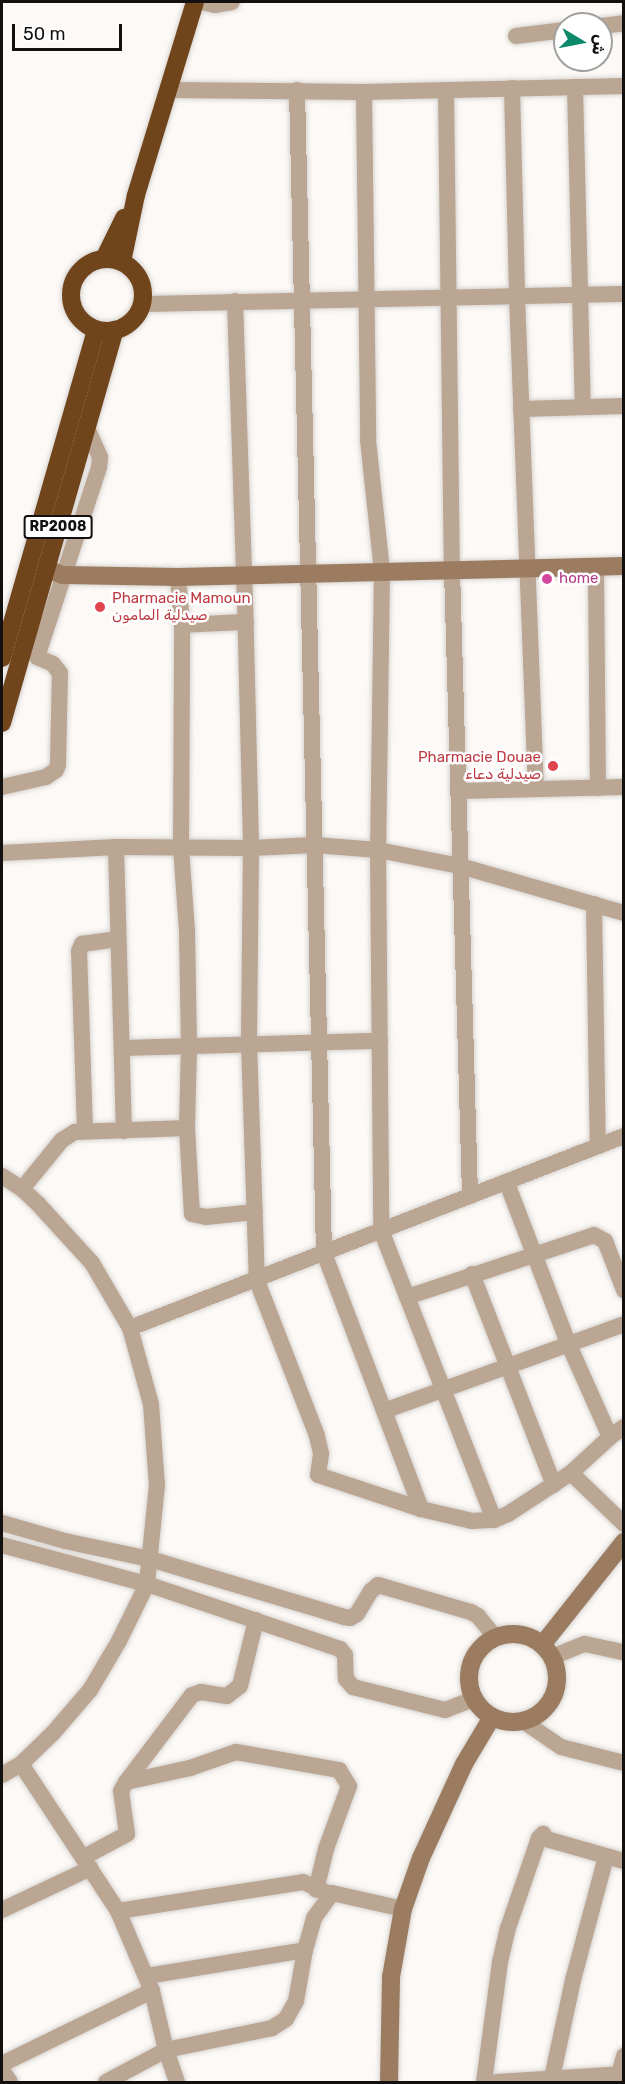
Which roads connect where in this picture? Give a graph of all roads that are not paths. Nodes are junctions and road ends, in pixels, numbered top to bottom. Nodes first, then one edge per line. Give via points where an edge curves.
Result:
1 (195, 2) edge
2 (202, 2) edge
3 (232, 2) edge
4 (553, 31) edge
5 (516, 36) dead end
6 (624, 86) edge
7 (575, 87) junction
8 (512, 88) junction
9 (170, 90) junction
10 (297, 90) junction
11 (446, 90) junction
12 (364, 92) junction
13 (113, 260) junction
14 (624, 294) edge
15 (579, 295) junction
16 (517, 296) junction
17 (448, 297) junction
18 (303, 300) junction
19 (367, 300) junction
20 (235, 302) junction
21 (142, 304) junction
22 (96, 330) junction
23 (115, 330) junction
24 (624, 406) edge
25 (583, 407) junction
26 (521, 409) junction
27 (624, 566) edge
28 (596, 567) junction
29 (529, 569) junction
30 (452, 570) junction
31 (382, 571) junction
32 (55, 572) junction
33 (310, 574) junction
34 (245, 575) junction
35 (178, 577) junction
36 (246, 622) junction
37 (182, 625) junction
38 (2, 658) edge
39 (2, 723) edge
40 (2, 787) edge
41 (624, 787) edge
42 (598, 788) junction
43 (536, 789) junction
44 (458, 791) junction
45 (315, 845) junction
46 (116, 847) junction
47 (181, 848) junction
48 (251, 848) junction
49 (378, 849) junction
50 (2, 853) edge
51 (459, 866) junction
52 (594, 904) junction
53 (624, 913) edge
54 (116, 939) junction
55 (320, 1041) junction
56 (380, 1041) junction
57 (249, 1043) junction
58 (189, 1046) junction
59 (122, 1048) junction
60 (187, 1128) junction
61 (85, 1130) junction
62 (124, 1131) junction
63 (624, 1136) edge
64 (597, 1146) junction
65 (2, 1176) edge
66 (507, 1183) junction
67 (22, 1189) junction
68 (470, 1196) junction
69 (255, 1212) junction
70 (381, 1230) junction
71 (324, 1253) junction
72 (536, 1253) junction
73 (472, 1274) junction
74 (257, 1281) junction
75 (624, 1290) edge
76 (407, 1297) junction
77 (624, 1324) edge
78 (130, 1328) junction
79 (569, 1345) junction
80 (508, 1366) junction
81 (443, 1390) junction
82 (384, 1411) junction
83 (617, 1432) edge
84 (572, 1473) junction
85 (554, 1485) junction
86 (421, 1509) junction
87 (494, 1520) junction
88 (2, 1523) edge
89 (624, 1524) edge
90 (624, 1542) edge
91 (2, 1545) edge
92 (150, 1559) junction
93 (147, 1584) junction
94 (256, 1620) junction
95 (495, 1637) junction
96 (547, 1651) junction
97 (624, 1652) edge
98 (474, 1699) junction
99 (492, 1717) junction
100 (524, 1720) junction
101 (624, 1763) edge
102 (21, 1764) junction
103 (2, 1774) edge
104 (126, 1782) junction
105 (606, 1857) junction
106 (624, 1861) edge
107 (87, 1863) junction
108 (324, 1892) junction
109 (403, 1908) junction
110 (2, 1910) edge
111 (118, 1911) junction
112 (305, 1950) junction
113 (150, 1983) junction
114 (166, 2050) junction
115 (624, 2056) edge
116 (2, 2064) edge
117 (2, 2070) edge
118 (621, 2074) edge
119 (552, 2078) junction
120 (10, 2082) edge
121 (106, 2082) edge
122 (177, 2082) edge
123 (389, 2082) edge
124 (484, 2082) edge
125 (497, 2082) edge

1 - 9 highway
2 - 3 street
4 - 5 street
6 - 7 street
7 - 8 street
7 - 15 street
8 - 11 street
8 - 16 street
9 - 10 street
9 - 13 highway
10 - 12 street
10 - 18 street
11 - 12 street
11 - 17 street
12 - 19 street
13 - 21 highway via 138,277
13 - 22 highway via 84,267 70,292 80,319
14 - 15 street
15 - 16 street
15 - 25 street
16 - 17 street
16 - 26 street
17 - 19 street
17 - 30 street
18 - 19 street
18 - 20 street
18 - 33 street
19 - 31 street via 368,440
20 - 21 street
20 - 34 street
21 - 23 highway via 131,321
22 - 23 highway
22 - 38 highway, RP2008
23 - 32 highway, RP2008 via 87,426
24 - 25 street
25 - 26 street
26 - 29 street
27 - 28 street
28 - 29 street
28 - 42 street
29 - 30 street
29 - 43 street
30 - 31 street
30 - 44 street
31 - 33 street
31 - 49 street
32 - 35 street
32 - 39 highway, RP2008
32 - 40 street via 37,657 53,664 60,673 58,765 46,777
33 - 34 street
33 - 45 street
34 - 35 street
34 - 36 street
35 - 37 street
36 - 37 street
36 - 48 street
37 - 47 street
41 - 42 street
42 - 43 street
43 - 44 street
44 - 51 street
45 - 48 street
45 - 49 street
45 - 55 street
46 - 47 street
46 - 50 street
46 - 54 street
47 - 48 street
47 - 58 street
48 - 57 street
49 - 51 street
49 - 56 street
51 - 52 street
51 - 68 street
52 - 53 street
52 - 64 street
54 - 59 street
54 - 61 street via 82,944 79,951
55 - 56 street
55 - 57 street
55 - 71 street
56 - 70 street
57 - 58 street
57 - 69 street
58 - 59 street
58 - 60 street
59 - 62 street
60 - 62 street
60 - 69 street via 192,1214 206,1217
61 - 62 street
61 - 67 street via 63,1140
63 - 64 street
64 - 66 street
65 - 67 street
66 - 68 street
66 - 72 street
67 - 78 street via 92,1263
68 - 70 street
69 - 74 street
70 - 71 street
70 - 76 street
71 - 74 street
71 - 82 street
72 - 73 street
72 - 75 street via 600,1236
72 - 79 street
73 - 76 street
73 - 80 street
74 - 78 street
74 - 86 street via 317,1436 321,1454 318,1475
76 - 81 street
77 - 79 street
78 - 92 street via 151,1404 157,1485
79 - 80 street
79 - 83 street
80 - 81 street
80 - 85 street
81 - 82 street
81 - 87 street
82 - 86 street
83 - 84 street
84 - 85 street
84 - 89 street
85 - 87 street
86 - 87 street via 472,1521
88 - 92 street
90 - 96 street
91 - 93 street
92 - 93 street
92 - 95 street via 350,1618 378,1586 471,1612
93 - 94 street
93 - 102 street via 90,1690
94 - 98 street via 343,1651 346,1679 353,1687 445,1710
94 - 104 street via 240,1686 227,1696 201,1692 192,1695
95 - 96 street via 520,1634 533,1638
95 - 98 street via 483,1645 469,1671
96 - 97 street via 585,1644
96 - 100 street via 556,1670 553,1696 541,1711
98 - 99 street
99 - 100 street via 502,1721
99 - 109 street via 464,1764
100 - 101 street via 561,1747
102 - 103 street
102 - 107 street
104 - 107 street via 121,1791 127,1834
104 - 108 street via 190,1768 236,1752 339,1770 349,1786 326,1850
105 - 106 street
105 - 119 street
105 - 124 street via 546,1839 543,1834 539,1838 500,1962
107 - 110 street
107 - 111 street
108 - 109 street
108 - 111 street via 303,1882
108 - 112 street
109 - 123 street via 391,1977
111 - 113 street
112 - 113 street
112 - 114 street via 296,2001 291,2013 279,2024
113 - 114 street
113 - 116 street
114 - 121 street
114 - 122 street
115 - 118 street
117 - 120 street
118 - 119 street
119 - 125 street

